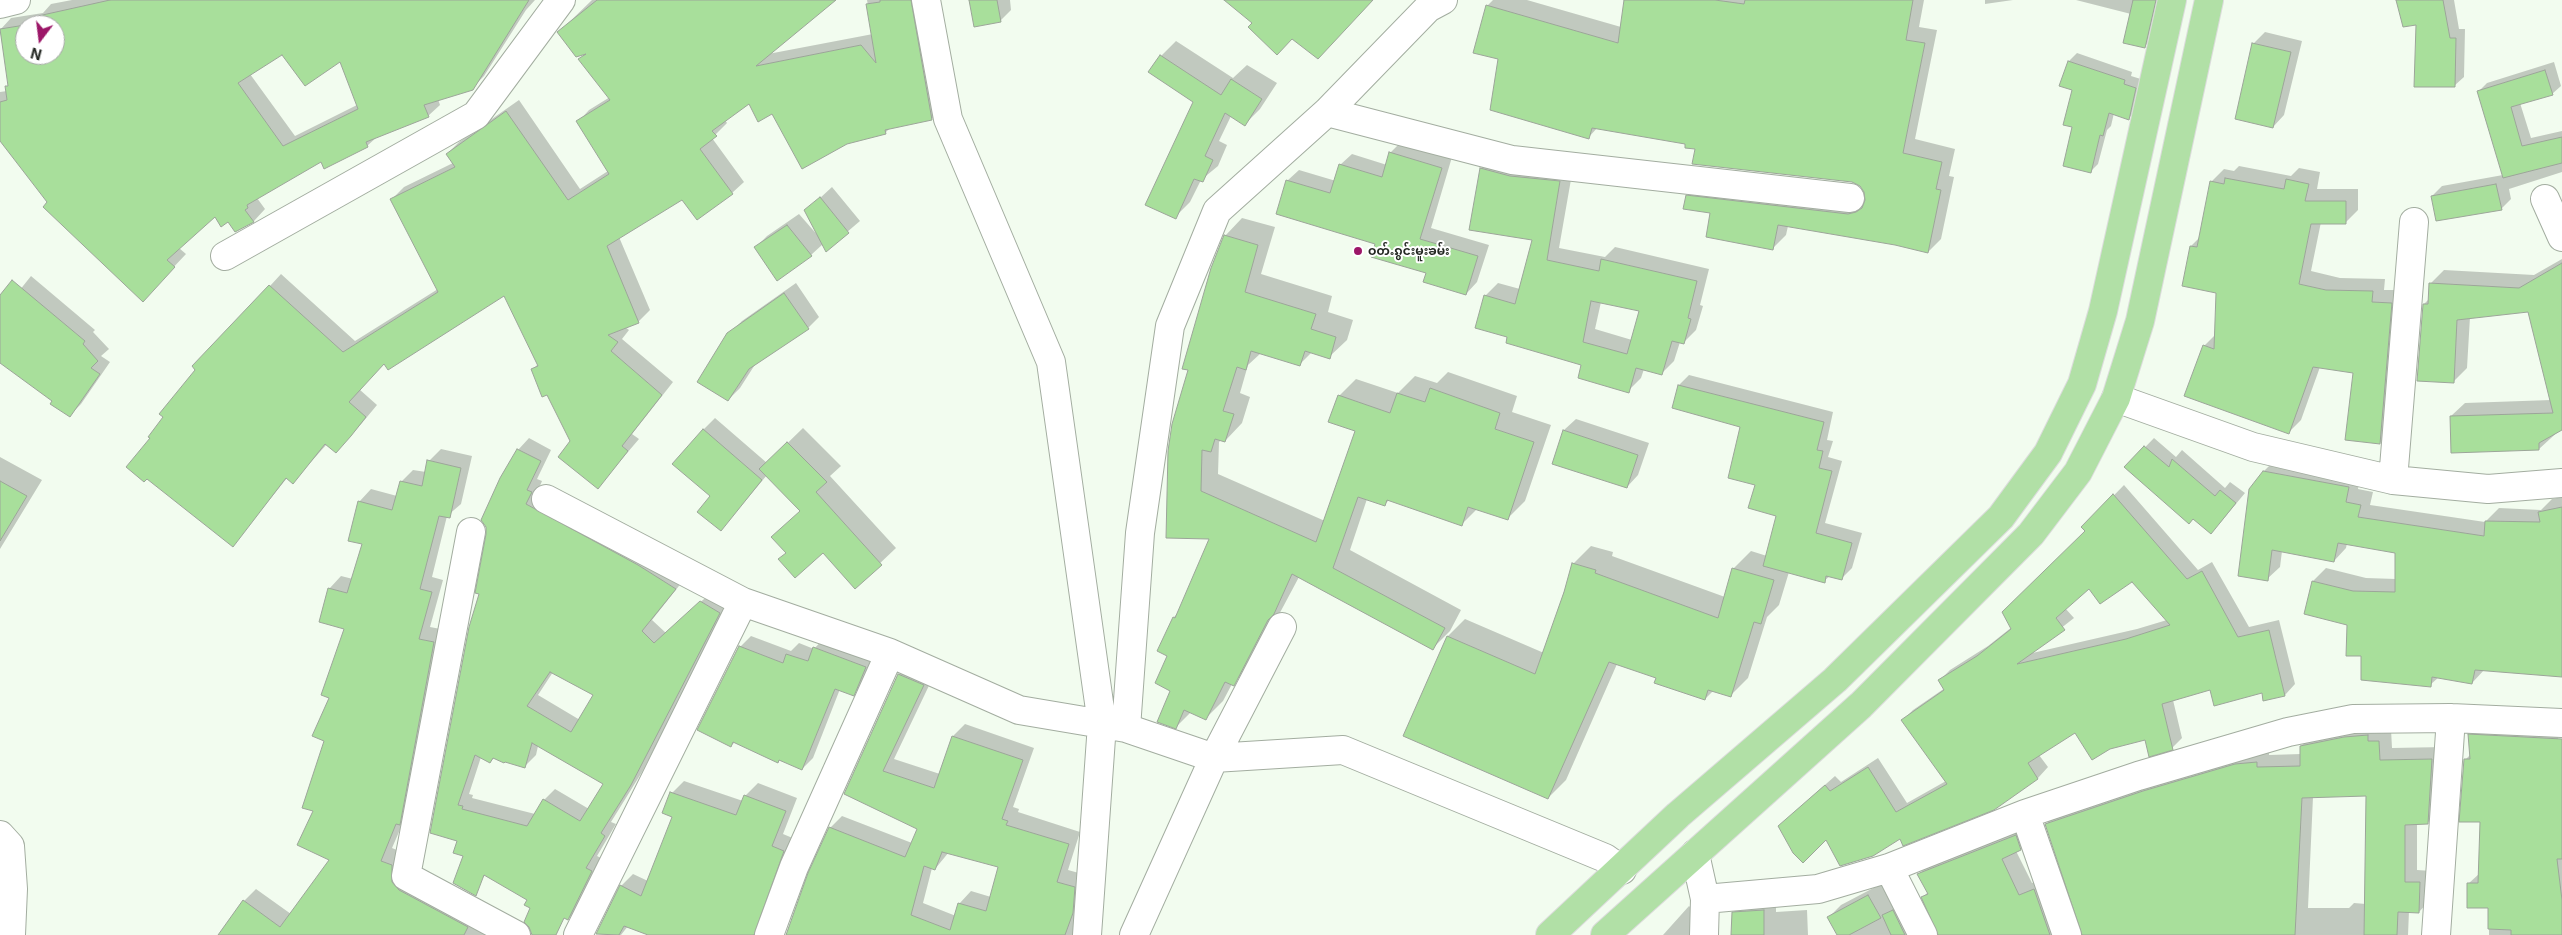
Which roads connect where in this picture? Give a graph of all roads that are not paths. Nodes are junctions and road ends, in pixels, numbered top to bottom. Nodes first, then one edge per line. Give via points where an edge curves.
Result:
1 (16, 0) edge
2 (561, 0) edge
3 (926, 0) edge
4 (1443, 0) edge
5 (2172, 0) edge
6 (2209, 0) edge
7 (0, 4) edge
8 (1328, 112) junction
9 (1850, 198) dead end
10 (2545, 199) dead end
11 (2414, 222) dead end
12 (2562, 237) edge
13 (225, 256) dead end
14 (2116, 398) junction
15 (2392, 480) junction
16 (2562, 483) edge
17 (546, 499) dead end
18 (471, 532) dead end
19 (743, 602) junction
20 (1282, 627) dead end
21 (890, 653) junction
22 (2451, 718) junction
23 (2562, 723) edge
24 (1114, 726) junction
25 (1214, 758) junction
26 (2025, 814) junction
27 (0, 835) edge
28 (1695, 854) junction
29 (1889, 868) junction
30 (1622, 870) junction
31 (1705, 899) junction
32 (11, 935) edge
33 (516, 935) edge
34 (578, 935) edge
35 (769, 935) edge
36 (1087, 935) edge
37 (1134, 935) edge
38 (1550, 935) edge
39 (1604, 935) edge
40 (1704, 935) edge
41 (1923, 935) edge
42 (2067, 935) edge
43 (2436, 935) edge

1 - 7 street
2 - 13 street via 476,115
3 - 24 street via 948,119 1051,362
4 - 8 street via 1428,8
5 - 30 highway via 2103,311 2082,384 2048,452 2001,517 1849,666 1678,815
6 - 14 highway via 2140,321
8 - 9 street via 1512,160
8 - 24 street via 1216,211 1170,326
10 - 12 street
11 - 15 street
14 - 15 street via 2253,447
14 - 28 highway via 2078,472 2031,534 1861,705
15 - 16 street via 2488,489
17 - 19 street
18 - 33 street via 406,876
19 - 21 street
19 - 34 street
20 - 25 street
21 - 24 street via 1019,710
21 - 35 street via 794,867
22 - 23 street
22 - 26 street via 2353,718 2288,732 2138,776
22 - 43 street
24 - 25 street
24 - 36 street
25 - 30 street via 1343,750 1605,858
25 - 37 street
26 - 29 street
26 - 42 street
27 - 32 street via 10,846 13,889
28 - 31 street
28 - 39 highway
29 - 31 street via 1818,889
29 - 41 street
30 - 38 highway
31 - 40 street

